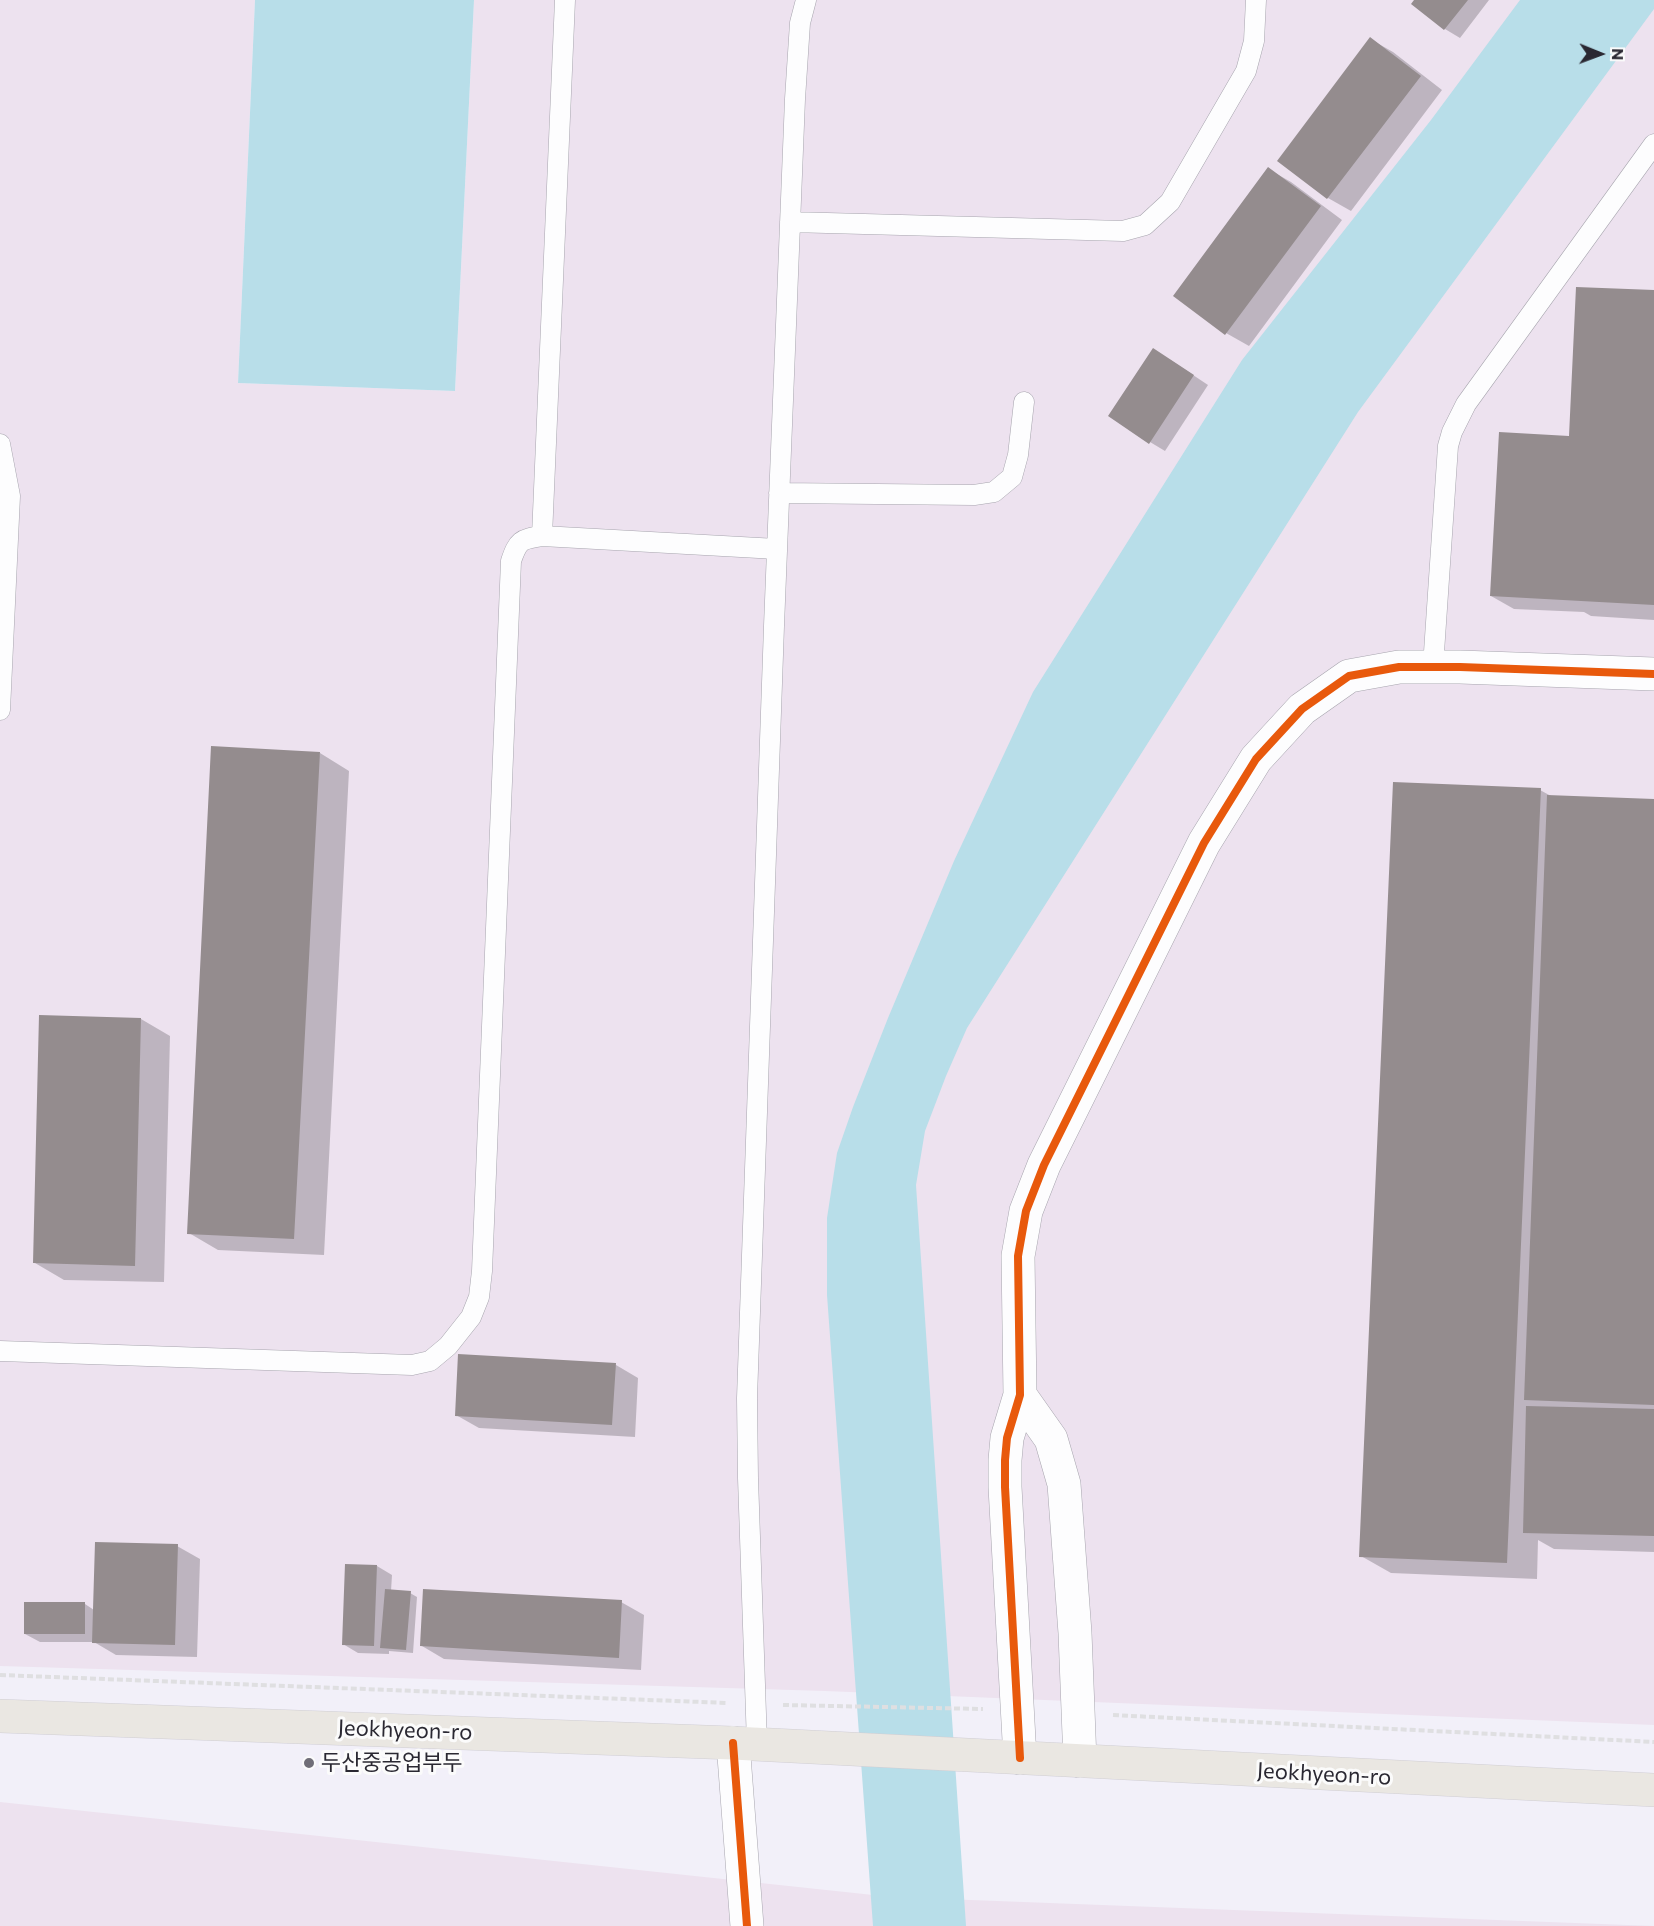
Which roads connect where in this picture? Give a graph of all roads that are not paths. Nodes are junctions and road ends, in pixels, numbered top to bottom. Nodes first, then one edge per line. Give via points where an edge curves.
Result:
1 (565, 0) edge
2 (806, 0) edge
3 (1256, 0) edge
4 (1654, 144) edge
5 (790, 222) junction
6 (1024, 402) dead end
7 (0, 444) edge
8 (779, 493) junction
9 (542, 536) junction
10 (777, 549) junction
11 (1433, 667) junction
12 (1654, 674) edge
13 (0, 710) edge
14 (0, 1351) edge
15 (1020, 1395) junction
16 (0, 1716) edge
17 (745, 1744) junction
18 (1007, 1757) junction
19 (1080, 1761) junction
20 (1654, 1790) edge
21 (747, 1926) edge

1 - 9 lane
2 - 5 lane via 800,23 796,78
3 - 5 lane via 1254,41 1246,70 1170,202 1145,225 1123,231
4 - 11 lane via 1466,404 1452,432
5 - 8 lane
6 - 8 lane via 1012,477 993,492
7 - 13 lane via 10,496
8 - 10 lane
9 - 10 lane
9 - 14 lane via 517,544 511,561 482,1271 471,1317 430,1361 412,1365
10 - 17 lane via 747,1398 754,1704
11 - 12 street
11 - 15 street via 1399,667 1349,676 1302,709 1256,759 1204,843 1044,1165 1026,1211 1018,1256
15 - 18 street via 1007,1438 1005,1487 1018,1709
15 - 19 street via 1051,1439 1064,1484
16 - 17 main road, Jeokhyeon-ro
17 - 18 main road, Jeokhyeon-ro
17 - 21 street
18 - 19 main road, Jeokhyeon-ro
19 - 20 main road, Jeokhyeon-ro

